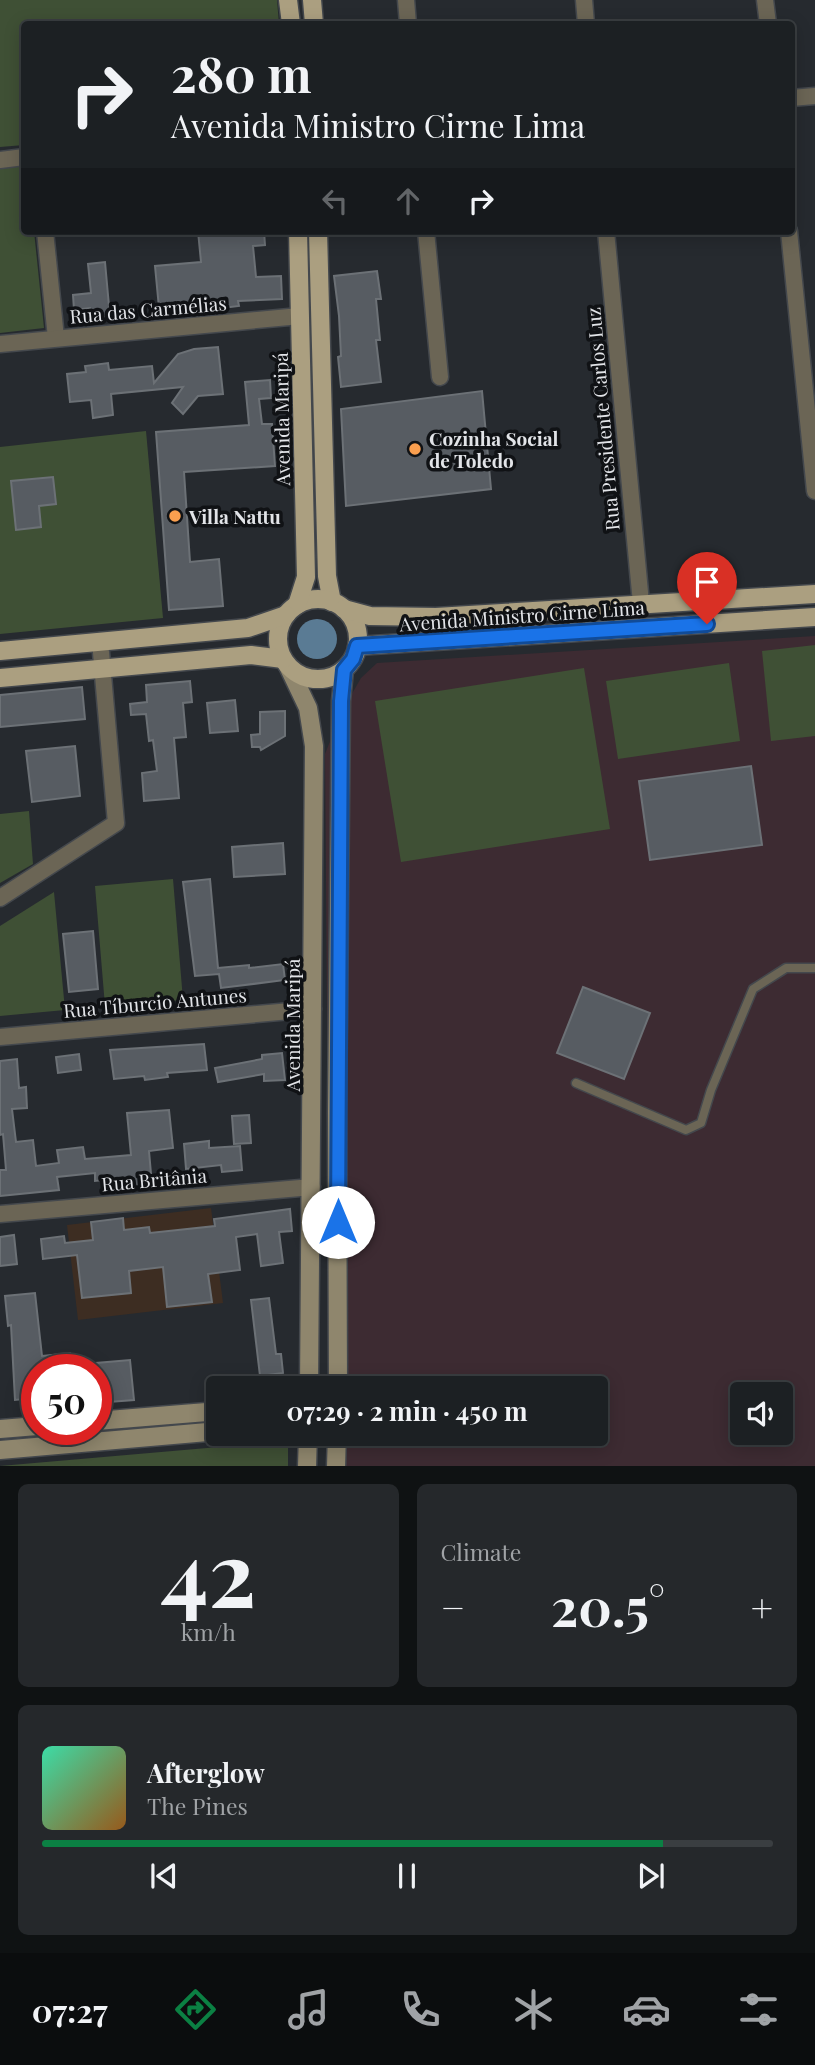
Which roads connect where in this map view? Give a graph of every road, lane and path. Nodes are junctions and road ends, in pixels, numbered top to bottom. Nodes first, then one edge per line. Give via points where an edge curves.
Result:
1 (288, 0) edge
2 (312, 0) edge
3 (406, 0) edge
4 (584, 0) edge
5 (765, 0) edge
6 (291, 21) edge
7 (314, 21) edge
8 (408, 21) edge
9 (586, 21) edge
10 (768, 21) edge
11 (815, 96) edge
12 (795, 98) edge
13 (21, 157) edge
14 (0, 160) edge
15 (45, 235) edge
16 (298, 235) edge
17 (318, 235) edge
18 (426, 235) edge
19 (606, 235) edge
20 (789, 235) edge
21 (300, 316) junction
22 (56, 338) junction
23 (0, 344) edge
24 (440, 377) dead end
25 (302, 383) junction
26 (323, 383) junction
27 (323, 415) junction
28 (303, 416) junction
29 (815, 491) edge
30 (815, 594) edge
31 (641, 603) junction
32 (815, 603) edge
33 (338, 606) junction
34 (292, 610) junction
35 (815, 617) edge
36 (100, 641) junction
37 (357, 646) junction
38 (0, 651) edge
39 (286, 663) junction
40 (102, 669) junction
41 (344, 670) junction
42 (0, 678) edge
43 (0, 898) edge
44 (815, 968) edge
45 (313, 1009) junction
46 (0, 1037) edge
47 (576, 1083) dead end
48 (312, 1187) junction
49 (0, 1214) edge
50 (309, 1376) edge
51 (338, 1376) edge
52 (206, 1412) edge
53 (112, 1420) edge
54 (21, 1427) edge
55 (0, 1429) edge
56 (206, 1432) edge
57 (308, 1446) edge
58 (337, 1446) edge
59 (0, 1450) edge
60 (307, 1466) edge
61 (336, 1466) edge

1 - 6 main road
2 - 7 main road
3 - 8 street
4 - 9 street
5 - 10 street
11 - 12 street
13 - 14 street
15 - 22 street
16 - 21 main road, Avenida Maripá
17 - 26 main road
18 - 24 street
19 - 31 street, Rua Presidente Carlos Luz
20 - 29 street
21 - 22 street, Rua das Carmélias
21 - 25 main road, Avenida Maripá
22 - 23 street, Rua das Carmélias
25 - 26 main road via 308,391 317,391
25 - 28 main road, Avenida Maripá
26 - 27 main road
27 - 28 main road via 317,408 308,408
27 - 33 main road via 327,576
28 - 34 main road, Avenida Maripá via 306,576
30 - 31 main road
30 - 32 main road
31 - 33 main road via 436,617 370,616
33 - 34 main road via 321,599 308,600
33 - 37 main road via 353,620
34 - 36 main road via 248,628
34 - 39 main road via 278,636
35 - 37 main road, Avenida Ministro Cirne Lima
36 - 38 main road
36 - 40 street
37 - 41 main road
39 - 40 main road via 251,655
39 - 41 main road via 310,679
39 - 45 main road, Avenida Maripá via 307,708 314,746
40 - 42 main road
40 - 43 street via 116,823
41 - 51 main road
44 - 47 lane via 786,968 753,989 710,1090 701,1123 686,1130
45 - 46 street, Rua Tíburcio Antunes
45 - 48 main road, Avenida Maripá
48 - 49 street, Rua Britânia
48 - 50 main road, Avenida Maripá
52 - 53 main road
54 - 55 main road
56 - 59 main road
57 - 60 main road
58 - 61 main road

